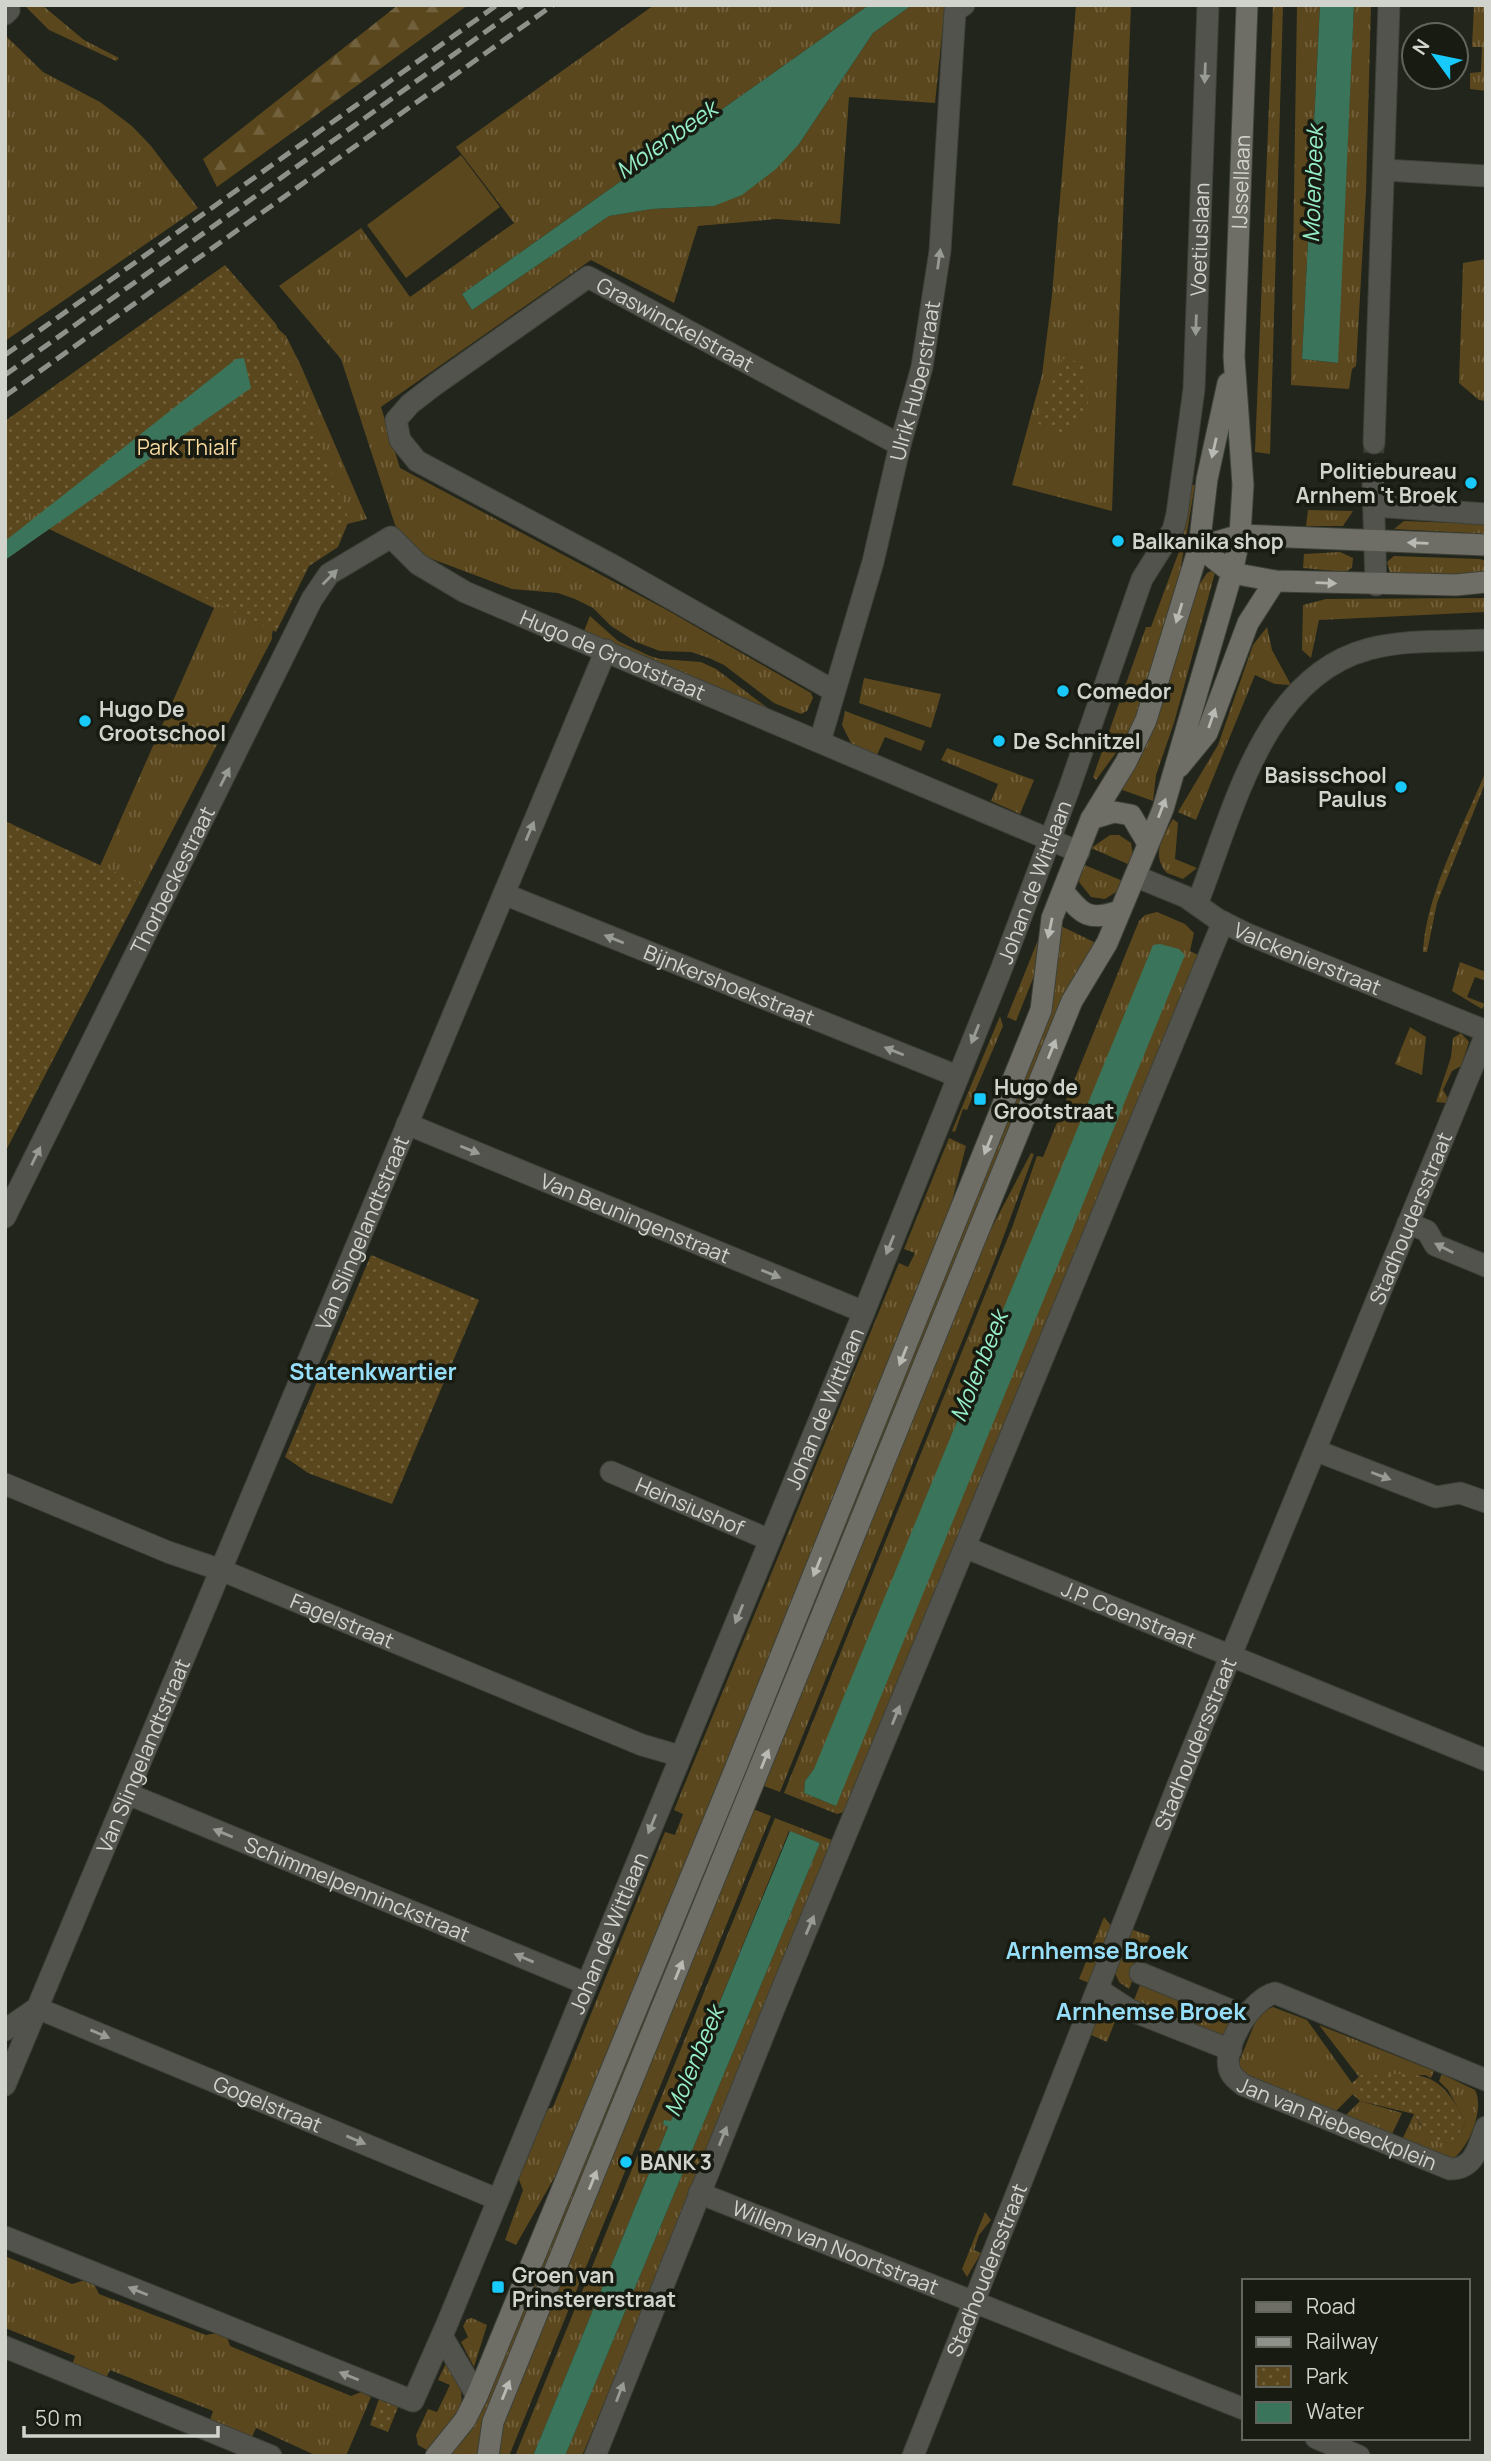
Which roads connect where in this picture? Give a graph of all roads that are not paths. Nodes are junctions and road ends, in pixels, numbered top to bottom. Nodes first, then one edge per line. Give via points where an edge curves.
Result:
1 (1208, 5) edge
2 (1247, 5) edge
3 (1389, 5) edge
4 (960, 8) edge
5 (1385, 170) junction
6 (1486, 176) edge
7 (1234, 357) junction
8 (1374, 443) tunnel mouth
9 (900, 445) junction
10 (1183, 475) joint
11 (1373, 484) tunnel mouth
12 (1374, 506) junction
13 (1486, 514) edge
14 (1240, 535) junction
15 (1377, 542) junction
16 (1486, 545) edge
17 (1199, 547) junction
18 (356, 557) joint
19 (1232, 573) junction
20 (1275, 581) junction
21 (1486, 582) edge
22 (1376, 585) junction
23 (1486, 640) edge
24 (606, 650) junction
25 (834, 691) junction
26 (820, 741) junction
27 (1173, 773) junction
28 (1091, 819) junction
29 (1049, 839) junction
30 (1147, 842) junction
31 (1079, 852) junction
32 (1135, 876) junction
33 (1063, 891) junction
34 (503, 894) junction
35 (1198, 904) junction
36 (1121, 911) junction
37 (1223, 922) junction
38 (1486, 1033) edge
39 (957, 1076) junction
40 (407, 1124) junction
41 (5, 1217) edge
42 (1408, 1223) junction
43 (1486, 1266) edge
44 (864, 1312) junction
45 (1317, 1451) junction
46 (611, 1472) dead end
47 (5, 1485) edge
48 (1486, 1502) edge
49 (770, 1539) junction
50 (967, 1548) junction
51 (221, 1570) junction
52 (1231, 1655) junction
53 (680, 1756) junction
54 (1486, 1760) edge
55 (128, 1794) junction
56 (1140, 1973) dead end
57 (587, 1984) junction
58 (1098, 1989) junction
59 (37, 2008) junction
60 (1245, 2016) junction
61 (5, 2030) edge
62 (1231, 2050) junction
63 (1486, 2080) edge
64 (5, 2085) edge
65 (1486, 2127) edge
66 (1479, 2166) edge
67 (699, 2193) junction
68 (498, 2199) junction
69 (5, 2237) edge
70 (976, 2301) junction
71 (442, 2336) junction
72 (5, 2347) edge
73 (477, 2396) junction
74 (1242, 2408) edge
75 (1321, 2440) edge
76 (271, 2456) edge
77 (436, 2456) edge
78 (488, 2456) edge
79 (595, 2456) edge
80 (913, 2456) edge
81 (1359, 2456) edge

1 -> 10 street, Voetiuslaan via 1194,389
2 - 7 main road, IJssellaan
3 - 5 street
9 -> 4 street, Ulrik Huberstraat via 922,367 940,251
5 - 6 street
5 - 8 street
7 - 14 main road via 1243,485
7 -> 17 main road, Johan de Wittlaan via 1207,479
9 - 25 street, Ulrik Huberstraat via 873,562
9 - 25 street, Graswinckelstraat via 588,277 436,384 396,420 400,440 417,461
10 - 29 street, Johan de Wittlaan via 1172,530 1142,579
11 - 12 street
12 - 13 street
12 - 15 street
14 - 15 main road
14 - 17 main road
14 - 19 main road
16 -> 15 main road
15 - 22 street
17 - 19 main road
17 -> 28 main road, Johan de Wittlaan via 1146,720
18 - 24 street, Hugo de Grootstraat via 391,537 439,580
41 -> 18 street, Thorbeckestraat via 312,599 329,574
19 - 20 main road
19 - 27 main road
20 -> 22 main road
27 -> 20 main road via 1207,733 1248,624
21 - 22 main road
23 - 35 street via 1366,650 1323,670 1305,685 1261,742
24 - 26 street, Hugo de Grootstraat
34 -> 24 street, Van Slingelandtstraat
25 - 26 street, Ulrik Huberstraat
26 - 29 street, Hugo de Grootstraat
30 -> 27 main road
28 - 30 main road, Johan de Wittlaan via 1114,812 1131,816
28 - 31 main road, Johan de Wittlaan
29 - 31 street, Hugo de Grootstraat
29 -> 39 street, Johan de Wittlaan
30 - 32 main road
31 - 33 main road, Johan de Wittlaan
32 - 35 street, Valckenierstraat
32 - 36 main road
33 - 36 main road, Johan de Wittlaan via 1086,915
33 -> 73 main road, Johan de Wittlaan via 1049,928 1041,1010
39 -> 34 street, Bijnkershoekstraat
34 - 40 street, Van Slingelandtstraat
35 - 37 street, Valckenierstraat
78 -> 36 main road via 498,2409 1072,1001
37 - 38 street, Valckenierstraat
37 - 50 street
38 - 42 street, Stadhoudersstraat
39 -> 44 street, Johan de Wittlaan
40 -> 44 street, Van Beuningenstraat
40 - 51 street, Van Slingelandtstraat
43 -> 42 street via 1435,1245 1426,1231
42 - 45 street, Stadhoudersstraat
44 - 49 street, Johan de Wittlaan
45 -> 48 street via 1436,1497 1460,1493
45 - 52 street, Stadhoudersstraat
46 - 49 street, Heinsiushof
47 - 51 street, Fagelstraat
49 -> 53 street, Johan de Wittlaan
50 - 52 street, J.P. Coenstraat
67 -> 50 street
51 - 53 street, Fagelstraat via 469,1675
51 - 55 street, Van Slingelandtstraat
52 - 54 street, J.P. Coenstraat
52 - 58 street, Stadhoudersstraat
53 -> 57 street, Johan de Wittlaan
57 -> 55 street, Schimmelpenninckstraat
55 - 59 street, Van Slingelandtstraat
56 - 60 street
57 - 68 street, Johan de Wittlaan
58 - 62 street, Jan van Riebeeckplein via 1130,2010
58 - 70 street, Stadhoudersstraat
59 - 61 street
59 - 64 street, Van Slingelandtstraat
59 -> 68 street, Gogelstraat
60 - 62 street, Jan van Riebeeckplein
60 - 63 street, Jan van Riebeeckplein via 1266,1995 1275,1993
62 - 66 street, Jan van Riebeeckplein via 1228,2066 1243,2085 1450,2169
65 - 66 street, Jan van Riebeeckplein
67 - 70 street, Willem van Noortstraat
79 -> 67 street
68 - 71 street, Johan de Wittlaan
71 -> 69 street, Johan de Wittlaan via 412,2401
70 - 74 street, Willem van Noortstraat
70 - 80 street, Stadhoudersstraat
71 - 73 street
72 - 76 street
73 - 77 main road, Johan de Wittlaan via 465,2420
75 - 81 street

